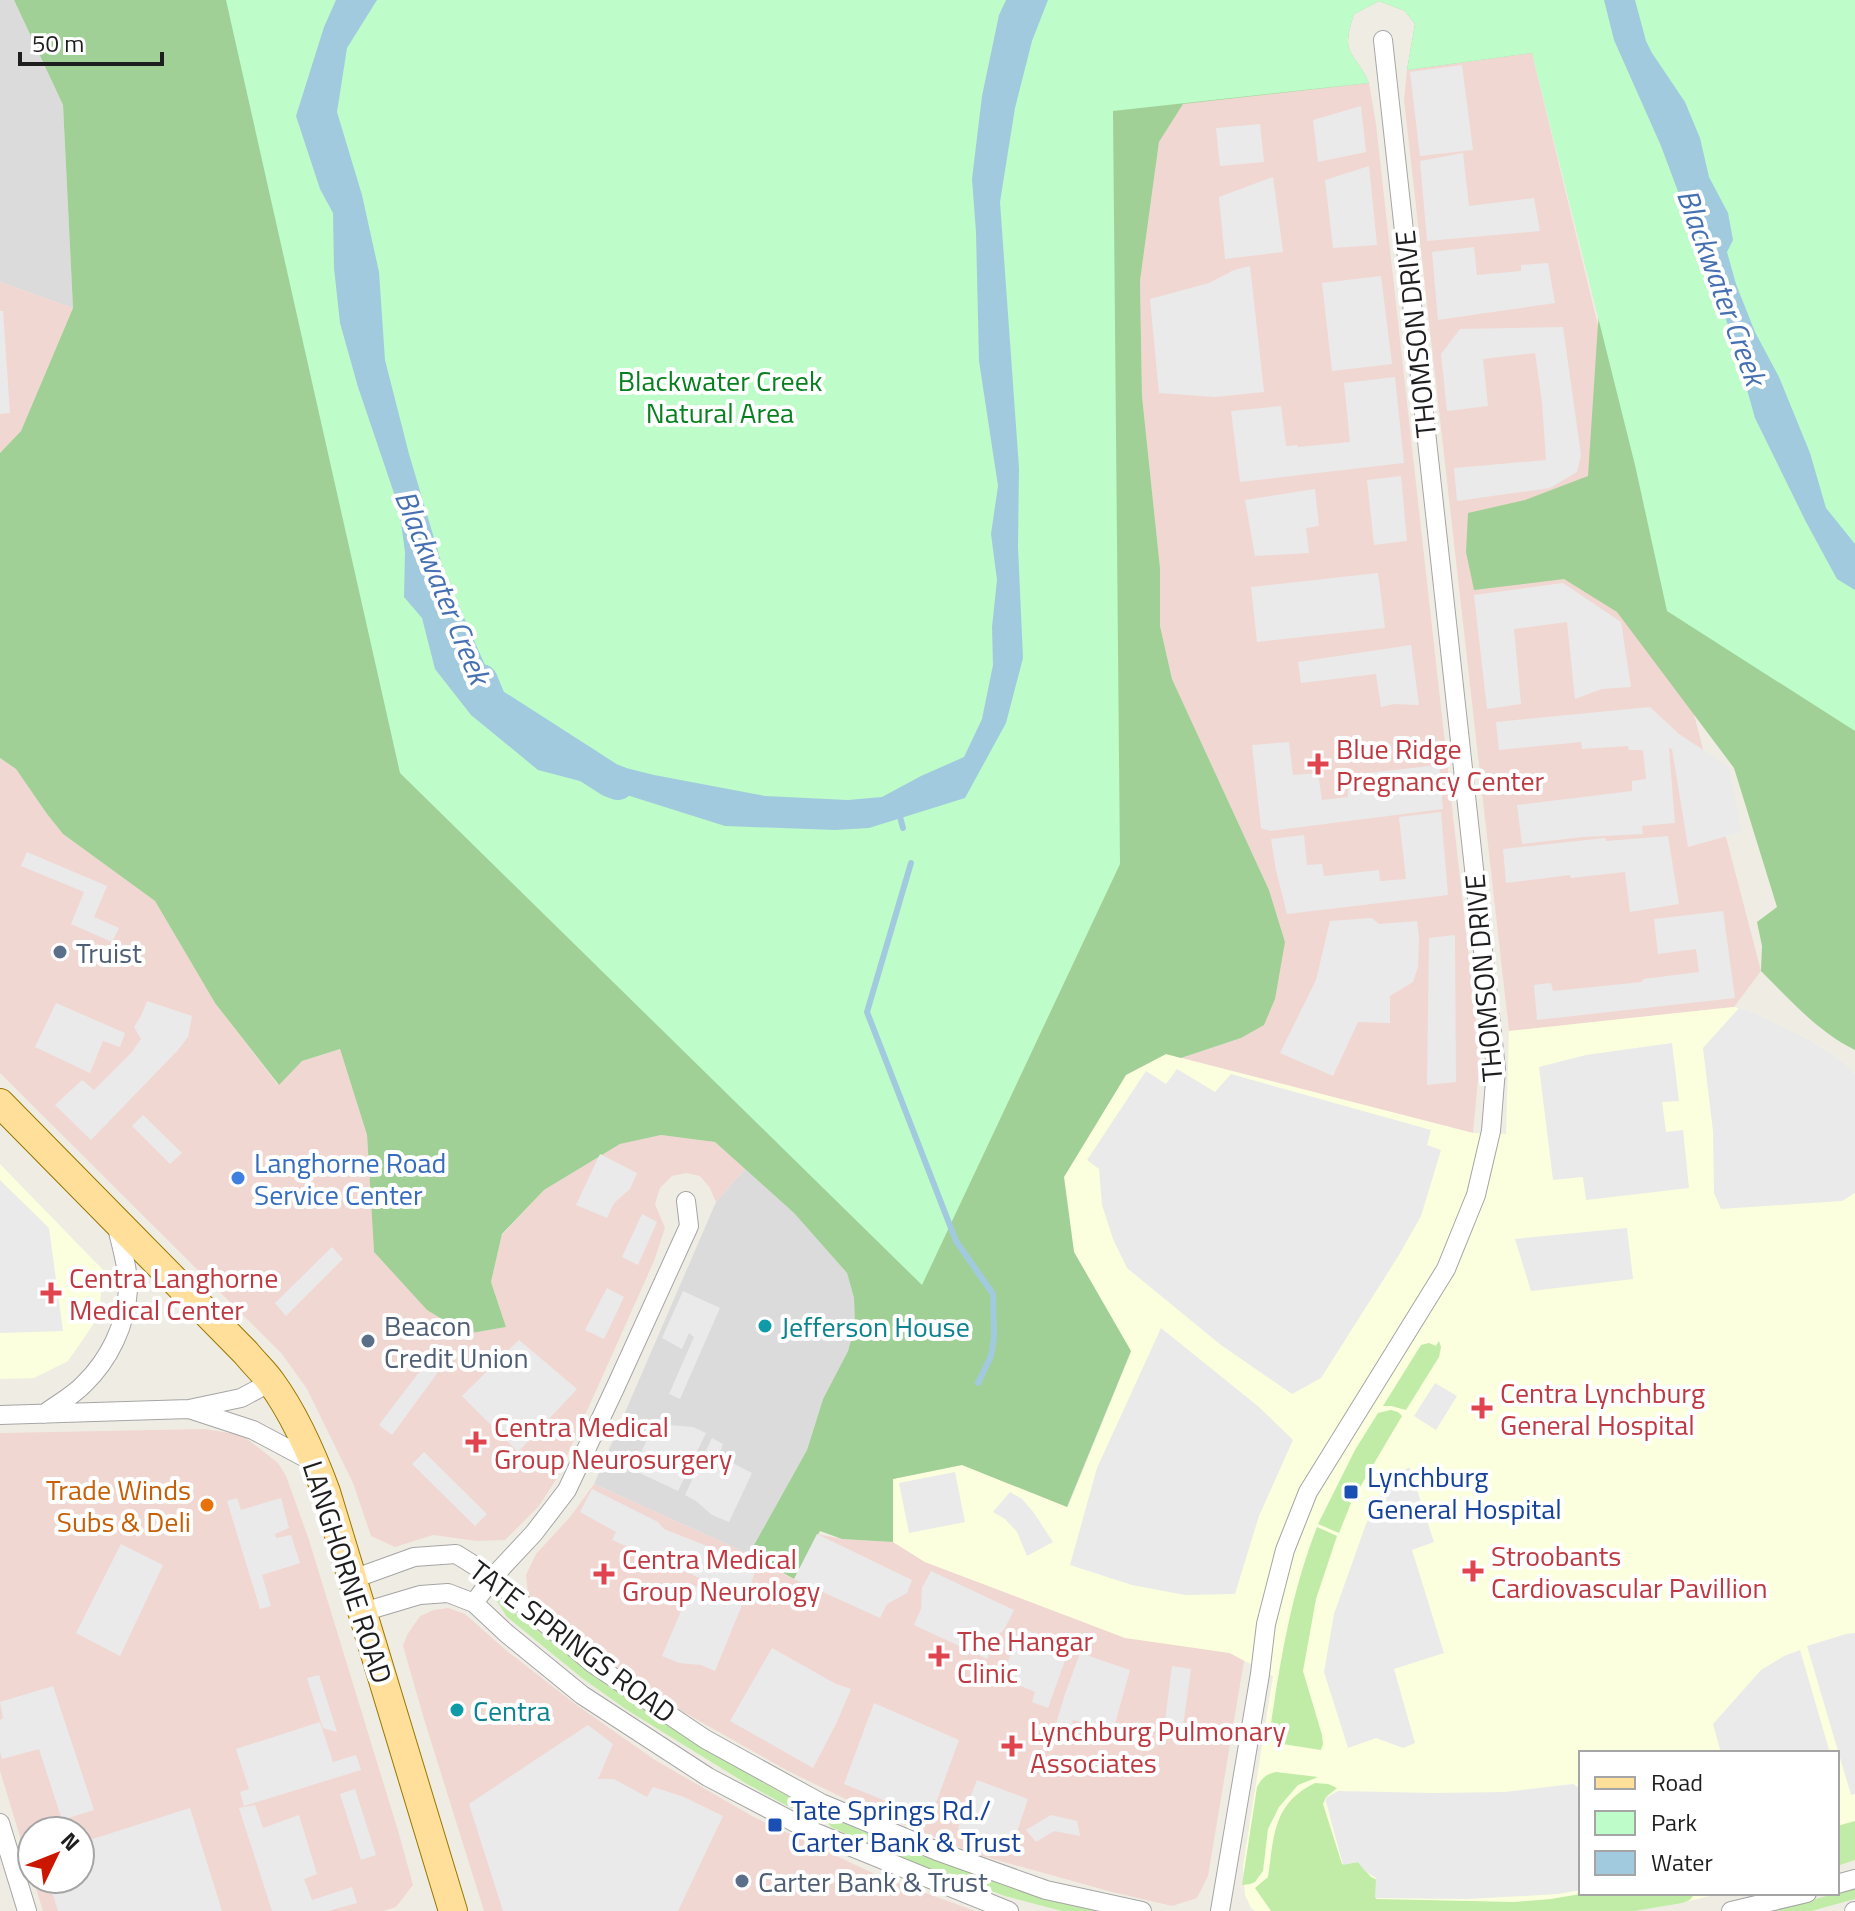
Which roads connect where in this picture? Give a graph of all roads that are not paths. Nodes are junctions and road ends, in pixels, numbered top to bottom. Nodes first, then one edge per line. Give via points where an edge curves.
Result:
1 (1383, 40) dead end
2 (0, 1103) edge
3 (686, 1201) dead end
4 (115, 1219) junction
5 (271, 1382) junction
6 (189, 1409) junction
7 (44, 1414) junction
8 (0, 1415) edge
9 (315, 1463) junction
10 (493, 1577) junction
11 (353, 1579) junction
12 (474, 1603) junction
13 (363, 1612) junction
14 (0, 1823) edge
15 (1800, 1895) edge
16 (446, 1909) edge
17 (1750, 1909) edge
18 (27, 1911) edge
19 (1009, 1911) edge
20 (1142, 1911) edge
21 (1220, 1911) edge
22 (1731, 1911) edge

1 - 21 street, THOMSON DRIVE via 1496,1069 1491,1131 1476,1195 1446,1269 1308,1492 1285,1550 1266,1624
2 - 4 main road, LANGHORNE ROAD
3 - 10 street via 689,1226 567,1490
4 - 5 main road, LANGHORNE ROAD
4 - 7 street via 128,1292 121,1323 108,1355 83,1385
5 - 6 street via 241,1398
5 - 9 main road, LANGHORNE ROAD
6 - 7 street
6 - 9 street via 253,1430
7 - 8 street
9 - 11 main road, LANGHORNE ROAD
10 - 11 street, TATE SPRINGS ROAD via 456,1554 414,1557
10 - 12 street
10 - 20 street, TATE SPRINGS ROAD via 592,1663 705,1739 821,1803 1046,1890
11 - 13 main road, LANGHORNE ROAD
12 - 13 street, TATE SPRINGS ROAD via 448,1593 420,1595
12 - 19 street, TATE SPRINGS ROAD via 582,1695 708,1777 807,1829
13 - 16 main road, LANGHORNE ROAD
14 - 18 street
15 - 17 street
17 - 22 street

